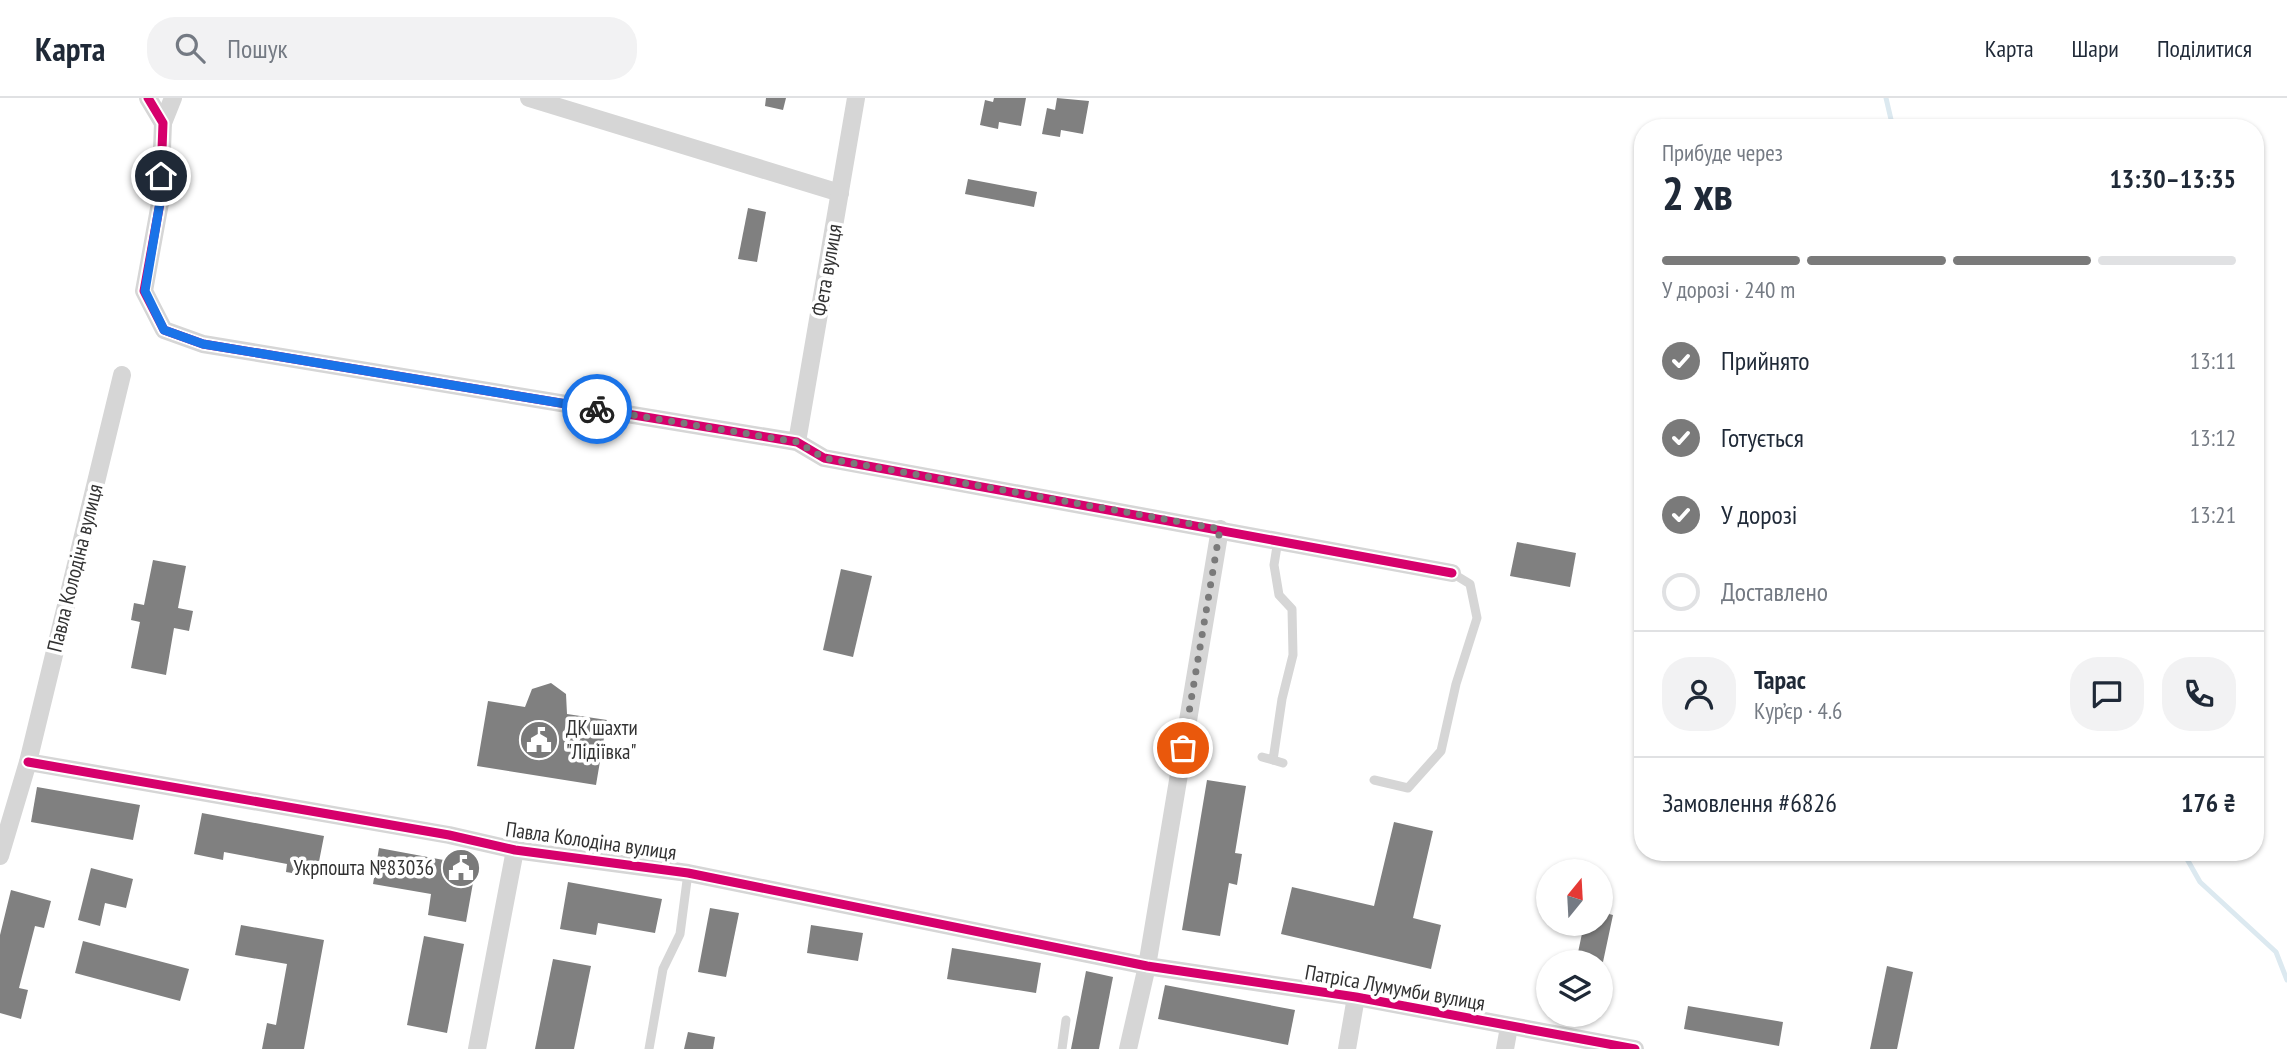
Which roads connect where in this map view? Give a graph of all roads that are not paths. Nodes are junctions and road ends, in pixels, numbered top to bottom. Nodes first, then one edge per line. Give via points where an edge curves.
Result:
1 (148, 98) edge
2 (173, 98) edge
3 (529, 98) edge
4 (856, 98) edge
5 (163, 123) junction
6 (840, 193) junction
7 (122, 375) dead end
8 (797, 442) junction
9 (1220, 529) junction
10 (1278, 540) junction
11 (1452, 573) joint
12 (1262, 757) dead end
13 (28, 762) junction
14 (1374, 780) dead end
15 (515, 850) junction
16 (0, 856) edge
17 (688, 873) junction
18 (1147, 966) junction
19 (1356, 997) junction
20 (1066, 1020) dead end
21 (1509, 1027) junction
22 (477, 1049) edge
23 (649, 1049) edge
24 (1062, 1049) edge
25 (1128, 1049) edge
26 (1347, 1049) edge
27 (1505, 1049) edge
28 (1635, 1049) edge

1 - 5 street
2 - 5 street
3 - 6 street
4 - 6 street, Фета вулиця
5 - 8 street via 160,202 145,291 164,330 203,344
6 - 8 street, Фета вулиця
7 - 13 street, Павла Колодіна вулиця
8 - 9 street via 824,458
9 - 10 street
9 - 18 street
10 - 11 street
10 - 12 lane via 1274,565 1279,596 1292,609 1293,655 1282,699 1278,762
11 - 14 lane via 1470,584 1477,618 1441,751 1408,788
13 - 15 street, Павла Колодіна вулиця
13 - 16 street, Павла Колодіна вулиця
15 - 17 street, Павла Колодіна вулиця
15 - 22 street, Павла Колодіна вулиця
17 - 18 street, Павла Колодіна вулиця
17 - 23 lane via 680,934 663,969
18 - 19 street, Патріса Лумумби вулиця
18 - 25 street
19 - 21 street, Патріса Лумумби вулиця
19 - 26 street, Патріса Лумумби вулиця
20 - 24 lane
21 - 27 street
21 - 28 street, Патріса Лумумби вулиця

